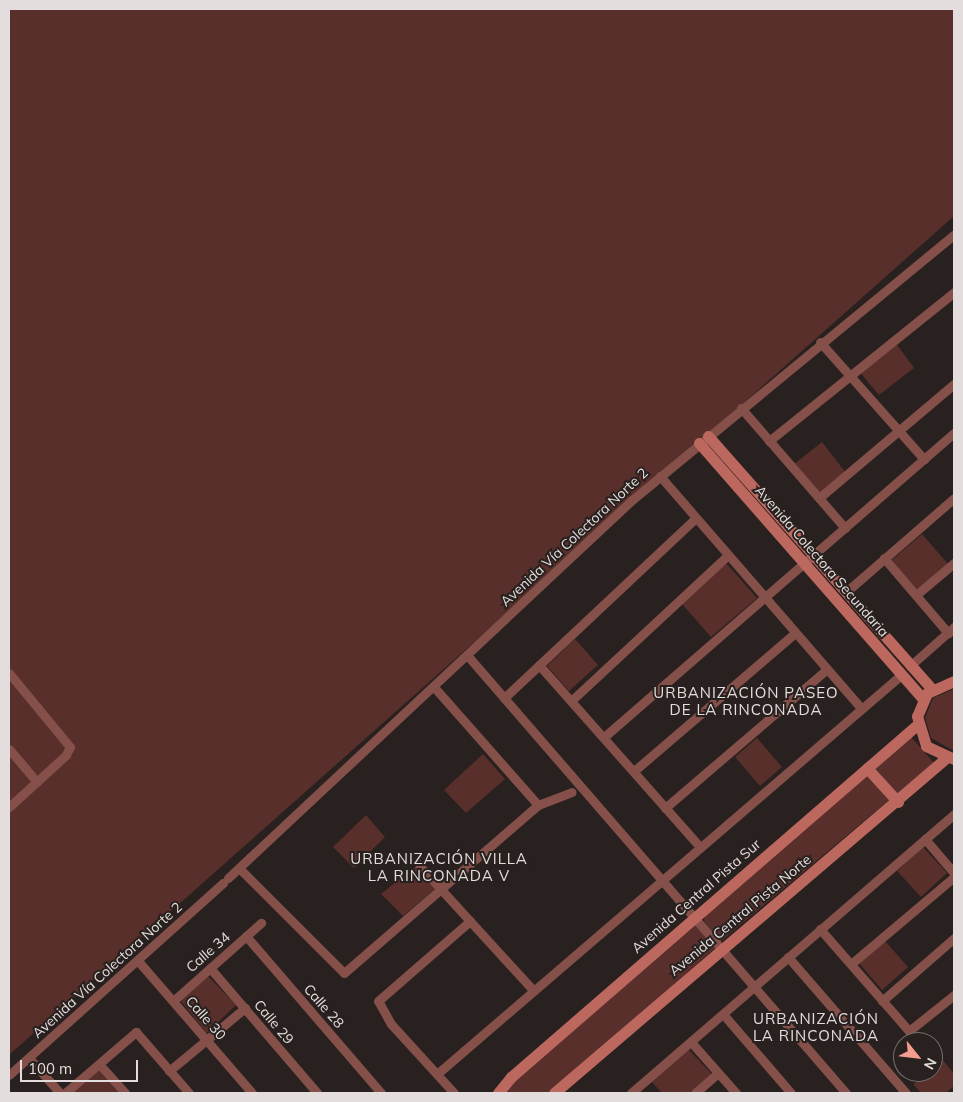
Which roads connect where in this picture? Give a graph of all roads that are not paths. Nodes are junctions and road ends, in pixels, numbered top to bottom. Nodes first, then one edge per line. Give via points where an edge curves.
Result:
1 (954, 235) edge
2 (954, 292) edge
3 (820, 342) junction
4 (848, 375) junction
5 (954, 384) edge
6 (741, 408) junction
7 (899, 431) junction
8 (954, 433) edge
9 (703, 439) junction
10 (769, 441) junction
11 (924, 459) junction
12 (660, 476) junction
13 (819, 498) junction
14 (954, 498) edge
15 (696, 518) junction
16 (845, 528) junction
17 (728, 555) junction
18 (815, 557) junction
19 (884, 558) junction
20 (954, 563) edge
21 (805, 565) junction
22 (846, 592) junction
23 (916, 595) junction
24 (766, 599) junction
25 (951, 630) edge
26 (795, 633) junction
27 (467, 655) junction
28 (539, 665) junction
29 (910, 666) junction
30 (827, 669) junction
31 (901, 675) junction
32 (11, 679) edge
33 (954, 681) edge
34 (434, 687) junction
35 (932, 689) junction
36 (504, 698) junction
37 (923, 699) junction
38 (571, 701) junction
39 (860, 707) junction
40 (917, 725) junction
41 (604, 737) junction
42 (9, 749) edge
43 (950, 759) edge
44 (867, 768) junction
45 (634, 771) junction
46 (36, 782) junction
47 (572, 792) dead end
48 (898, 802) junction
49 (538, 805) junction
50 (9, 806) edge
51 (665, 808) junction
52 (954, 814) edge
53 (925, 839) junction
54 (699, 846) junction
55 (417, 863) dead end
56 (239, 868) junction
57 (954, 873) edge
58 (663, 877) junction
59 (954, 877) edge
60 (440, 890) junction
61 (695, 916) junction
62 (470, 922) junction
63 (261, 923) dead end
64 (820, 929) junction
65 (246, 936) junction
66 (954, 938) edge
67 (723, 949) junction
68 (788, 958) junction
69 (139, 962) junction
70 (851, 964) junction
71 (210, 968) junction
72 (754, 986) junction
73 (533, 990) junction
74 (954, 994) edge
75 (173, 1001) junction
76 (882, 1001) junction
77 (245, 1008) junction
78 (722, 1014) junction
79 (207, 1040) junction
80 (691, 1042) junction
81 (29, 1058) junction
82 (99, 1064) junction
83 (169, 1070) junction
84 (718, 1073) junction
85 (438, 1074) junction
86 (9, 1075) edge
87 (60, 1093) edge
88 (65, 1093) edge
89 (125, 1093) edge
90 (189, 1093) edge
91 (252, 1093) edge
92 (317, 1093) edge
93 (381, 1093) edge
94 (454, 1093) edge
95 (498, 1093) edge
96 (554, 1093) edge
97 (630, 1093) edge
98 (695, 1093) edge
99 (736, 1093) edge
100 (791, 1093) edge
101 (846, 1093) edge
102 (906, 1093) edge

1 - 3 street, Avenida Vía Colectora Norte 2
2 - 4 street
3 - 4 street
3 - 6 street, Avenida Vía Colectora Norte 2
4 - 7 street
4 - 10 street
5 - 7 street
6 - 9 street, Avenida Vía Colectora Norte 2
6 - 10 street
7 - 11 street
7 - 13 street
8 - 11 street
9 - 12 street, Avenida Vía Colectora Norte 2
9 - 18 street, Avenida Colectora Secundaria
9 - 21 street, Avenida Colectora Secundaria
10 - 13 street
11 - 16 street
12 - 15 street
12 - 27 street, Avenida Vía Colectora Norte 2
13 - 16 street
14 - 19 street
15 - 17 street
15 - 28 street
16 - 18 street
17 - 24 street
17 - 38 street
18 - 21 street
18 - 22 street, Avenida Colectora Secundaria
19 - 22 street
19 - 23 street
20 - 23 street
21 - 24 street
21 - 31 street, Avenida Colectora Secundaria
22 - 29 street, Avenida Colectora Secundaria
23 - 25 street
24 - 26 street
24 - 41 street
25 - 29 street
26 - 30 street
26 - 45 street
27 - 34 street, Avenida Vía Colectora Norte 2
27 - 36 street
28 - 36 street
28 - 38 street
29 - 35 street, Avenida Colectora Secundaria
30 - 39 street
30 - 51 street
31 - 37 street, Avenida Colectora Secundaria
31 - 39 street
32 - 46 street via 70,747
33 - 35 street
34 - 49 street
34 - 56 street, Avenida Vía Colectora Norte 2
35 - 37 street
36 - 58 street
37 - 40 street
38 - 41 street
39 - 54 street
40 - 43 street via 926,746
40 - 44 street, Avenida Central Pista Sur
41 - 45 street
42 - 46 street
43 - 48 street, Avenida Central Pista Norte
44 - 48 street
44 - 61 street, Avenida Central Pista Sur
45 - 51 street
46 - 50 street
47 - 49 street
48 - 67 street, Avenida Central Pista Norte
49 - 60 street
51 - 54 street
52 - 53 street
53 - 57 street
53 - 64 street
54 - 58 street
55 - 60 street
56 - 60 street via 344,973
56 - 69 street, Avenida Vía Colectora Norte 2
58 - 61 street
58 - 73 street
59 - 70 street
60 - 62 street
61 - 67 street
61 - 95 street, Avenida Central Pista Sur via 511,1077
62 - 73 street
62 - 85 street via 378,1001 391,1024
63 - 65 street, Calle 34
64 - 68 street
64 - 70 street
65 - 71 street, Calle 34
65 - 93 street, Calle 28
66 - 76 street
67 - 72 street
67 - 96 street, Avenida Central Pista Norte
68 - 72 street
68 - 102 street
69 - 75 street, Calle 30
69 - 81 street, Avenida Vía Colectora Norte 2
70 - 76 street
71 - 75 street, Calle 34
71 - 77 street, Calle 29
72 - 78 street
72 - 101 street
73 - 85 street
74 - 76 street via 911,1031
75 - 79 street, Calle 30
77 - 79 street
77 - 92 street, Calle 29
78 - 80 street
78 - 100 street
79 - 83 street
79 - 91 street, Calle 30
80 - 84 street
80 - 97 street
81 - 86 street, Avenida Vía Colectora Norte 2
81 - 87 street
82 - 83 street via 136,1032
82 - 88 street
82 - 89 street
83 - 90 street
84 - 98 street
84 - 99 street
85 - 94 street

